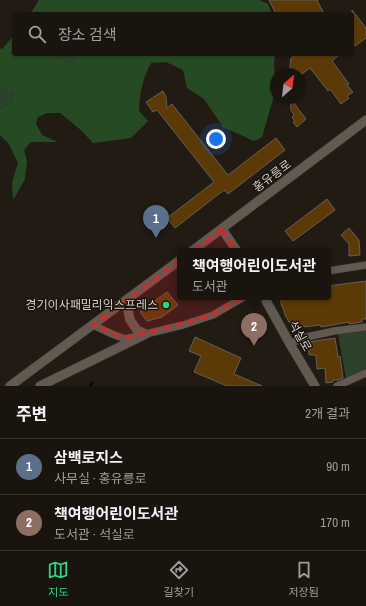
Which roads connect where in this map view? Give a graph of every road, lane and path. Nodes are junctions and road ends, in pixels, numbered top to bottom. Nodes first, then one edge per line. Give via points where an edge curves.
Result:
1 (366, 120) edge
2 (222, 229) junction
3 (196, 248) edge
4 (235, 248) edge
5 (177, 262) edge
6 (366, 265) edge
7 (331, 271) edge
8 (126, 300) junction
9 (239, 300) edge
10 (266, 300) edge
11 (93, 325) junction
12 (366, 327) edge
13 (146, 334) junction
14 (290, 344) junction
15 (366, 372) edge
16 (10, 386) edge
17 (40, 386) edge
18 (315, 386) edge
19 (337, 386) edge

1 - 2 street, 홍유릉로
2 - 3 street, 홍유릉로
2 - 4 street
5 - 8 street
6 - 7 street
8 - 11 street
8 - 13 street via 130,320 137,330
9 - 13 street via 213,314
10 - 14 street, 석실로
11 - 13 street via 125,339
11 - 16 street
12 - 14 street via 302,338
13 - 17 street
14 - 18 street, 석실로
15 - 19 street

